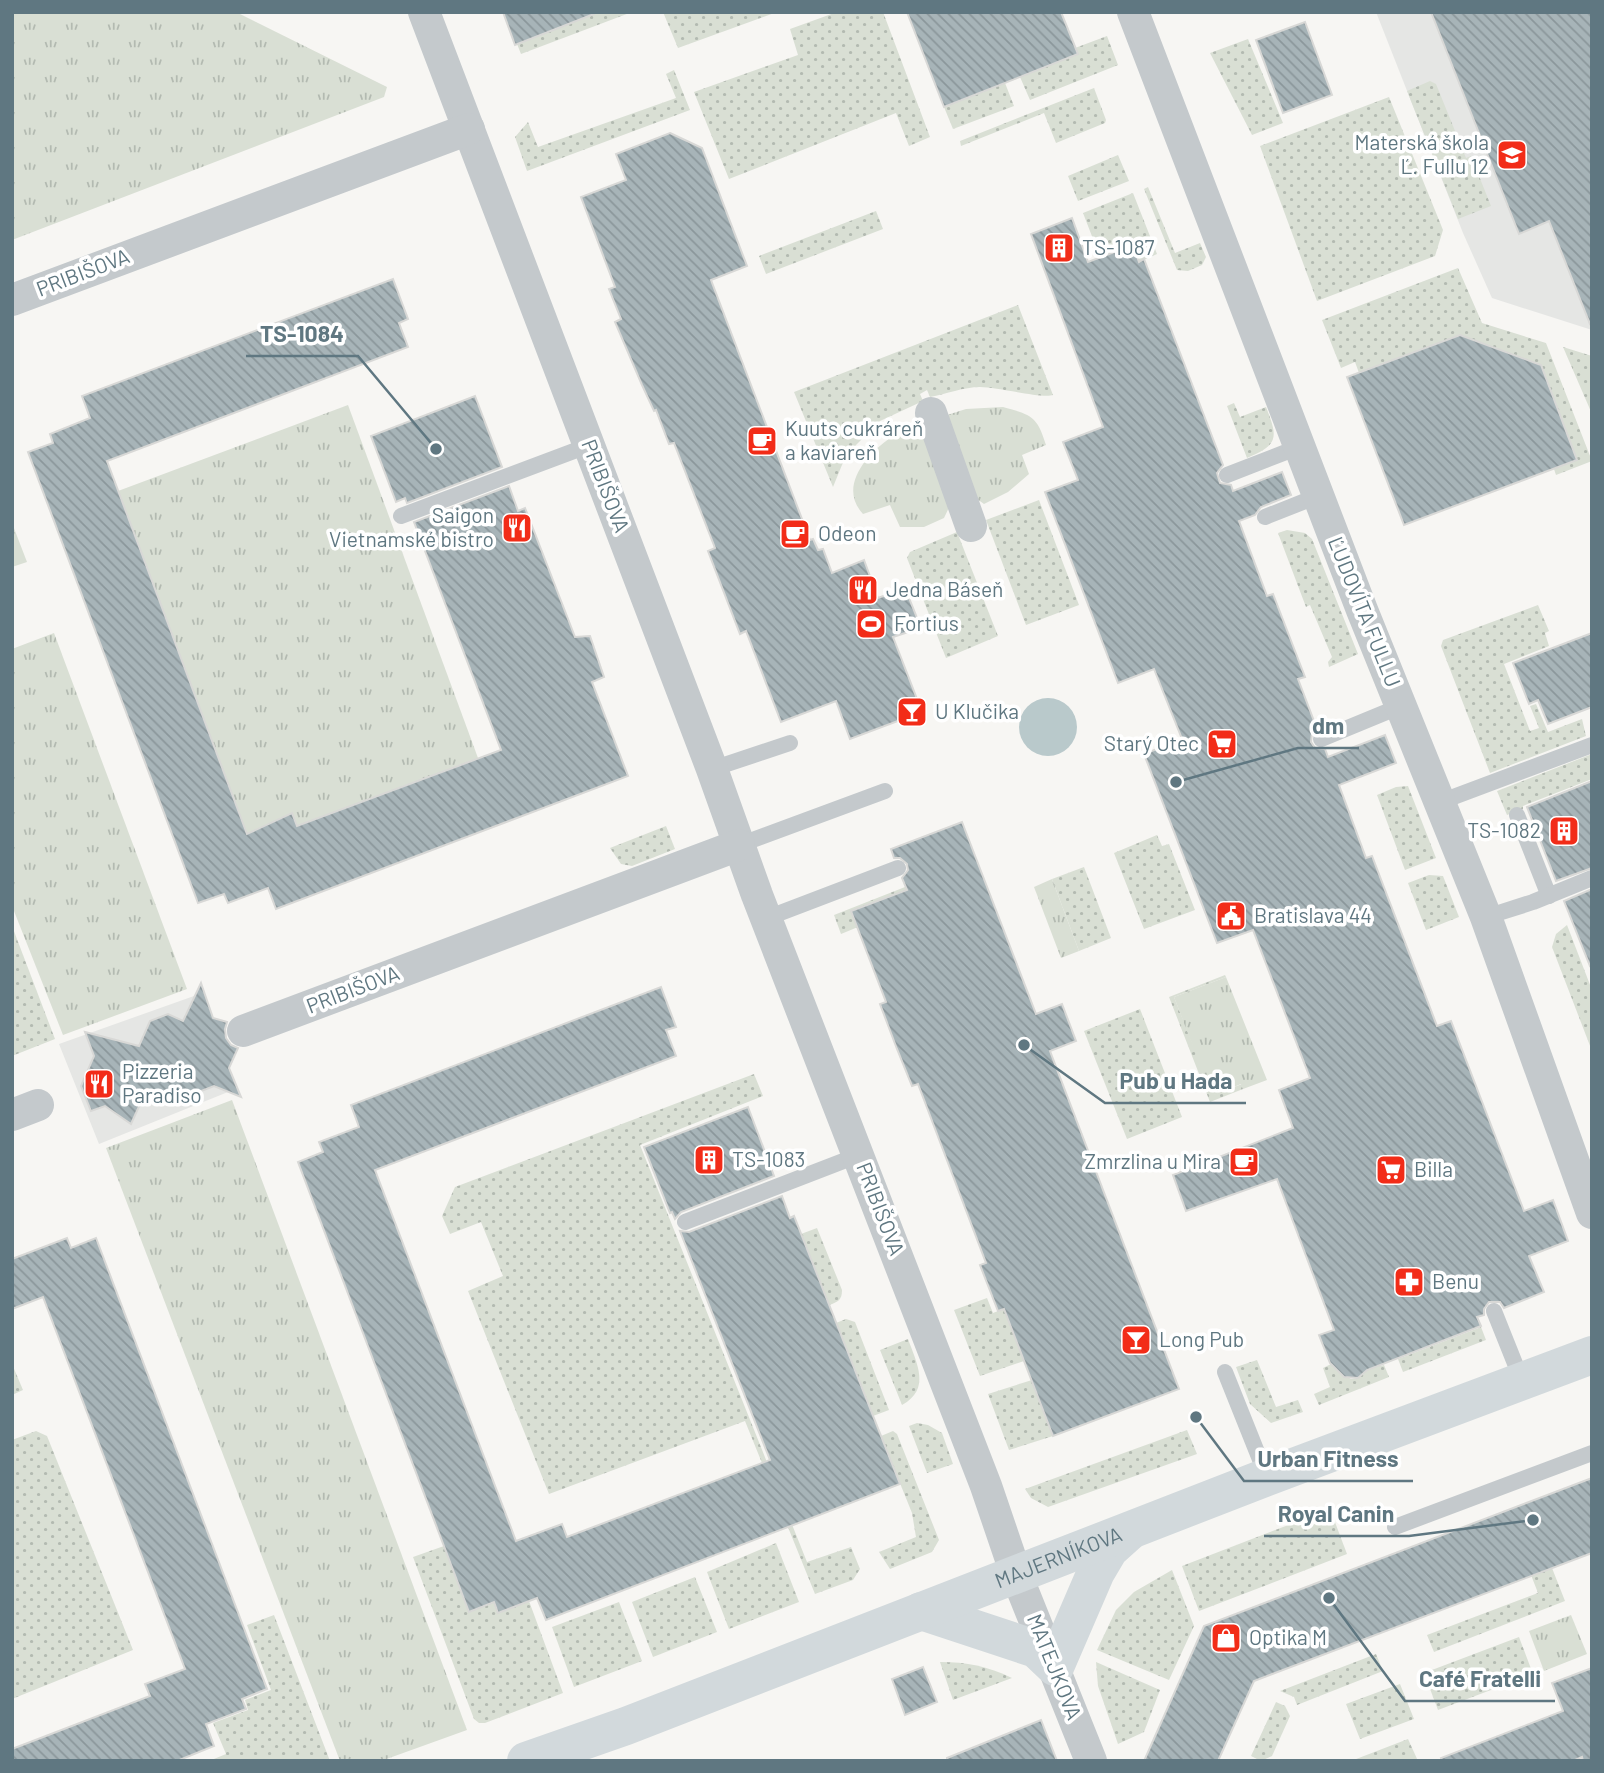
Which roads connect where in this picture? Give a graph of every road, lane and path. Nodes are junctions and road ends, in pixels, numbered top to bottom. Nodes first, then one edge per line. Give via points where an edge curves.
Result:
1 (424, 12) edge
2 (1133, 12) edge
3 (469, 129) junction
4 (12, 300) edge
5 (931, 413) dead end
6 (590, 445) junction
7 (1299, 447) junction
8 (1227, 475) dead end
9 (1318, 496) junction
10 (401, 516) dead end
11 (1265, 517) dead end
12 (971, 526) dead end
13 (1401, 706) junction
14 (1321, 739) dead end
15 (790, 743) dead end
16 (1592, 745) edge
17 (712, 769) junction
18 (885, 791) dead end
19 (1440, 802) junction
20 (1517, 815) dead end
21 (739, 845) junction
22 (898, 868) dead end
23 (1592, 878) edge
24 (1549, 896) junction
25 (1486, 917) junction
26 (766, 918) junction
27 (243, 1031) dead end
28 (859, 1155) junction
29 (1583, 1158) edge
30 (1592, 1213) edge
31 (685, 1222) dead end
32 (1494, 1311) dead end
33 (1592, 1355) edge
34 (1225, 1371) dead end
35 (1522, 1381) junction
36 (1592, 1453) edge
37 (1267, 1477) junction
38 (1395, 1527) dead end
39 (1135, 1528) junction
40 (1016, 1574) junction
41 (921, 1611) junction
42 (1055, 1667) junction
43 (526, 1761) edge
44 (1091, 1761) edge

1 - 3 street, PRIBIŠOVA
2 - 7 street, ĽUDOVÍTA FULLU
3 - 4 street, PRIBIŠOVA
3 - 6 street, PRIBIŠOVA
5 - 12 street
6 - 10 lane
6 - 17 street, PRIBIŠOVA
7 - 8 lane
7 - 9 street, ĽUDOVÍTA FULLU
9 - 11 lane
9 - 13 street, ĽUDOVÍTA FULLU
13 - 14 lane
13 - 19 street, ĽUDOVÍTA FULLU
15 - 17 lane
16 - 19 lane
17 - 21 street, PRIBIŠOVA
18 - 21 lane
19 - 25 street, ĽUDOVÍTA FULLU
20 - 24 lane
21 - 26 street, PRIBIŠOVA
21 - 27 street, PRIBIŠOVA
22 - 26 lane
23 - 24 lane
24 - 25 lane
25 - 29 street, ĽUDOVÍTA FULLU
26 - 28 street, PRIBIŠOVA
28 - 31 lane
28 - 40 street, PRIBIŠOVA
29 - 30 street, ĽUDOVÍTA FULLU
32 - 35 lane
33 - 35 street, MAJERNÍKOVA
34 - 37 lane
35 - 37 street, MAJERNÍKOVA
36 - 38 lane
37 - 39 street, MAJERNÍKOVA
39 - 40 street, MAJERNÍKOVA
39 - 42 street via 1109,1550 1096,1572
40 - 41 street, MAJERNÍKOVA
40 - 42 street, MATEJKOVA
41 - 42 street via 1036,1649
41 - 43 street, MAJERNÍKOVA
42 - 44 street, MATEJKOVA

